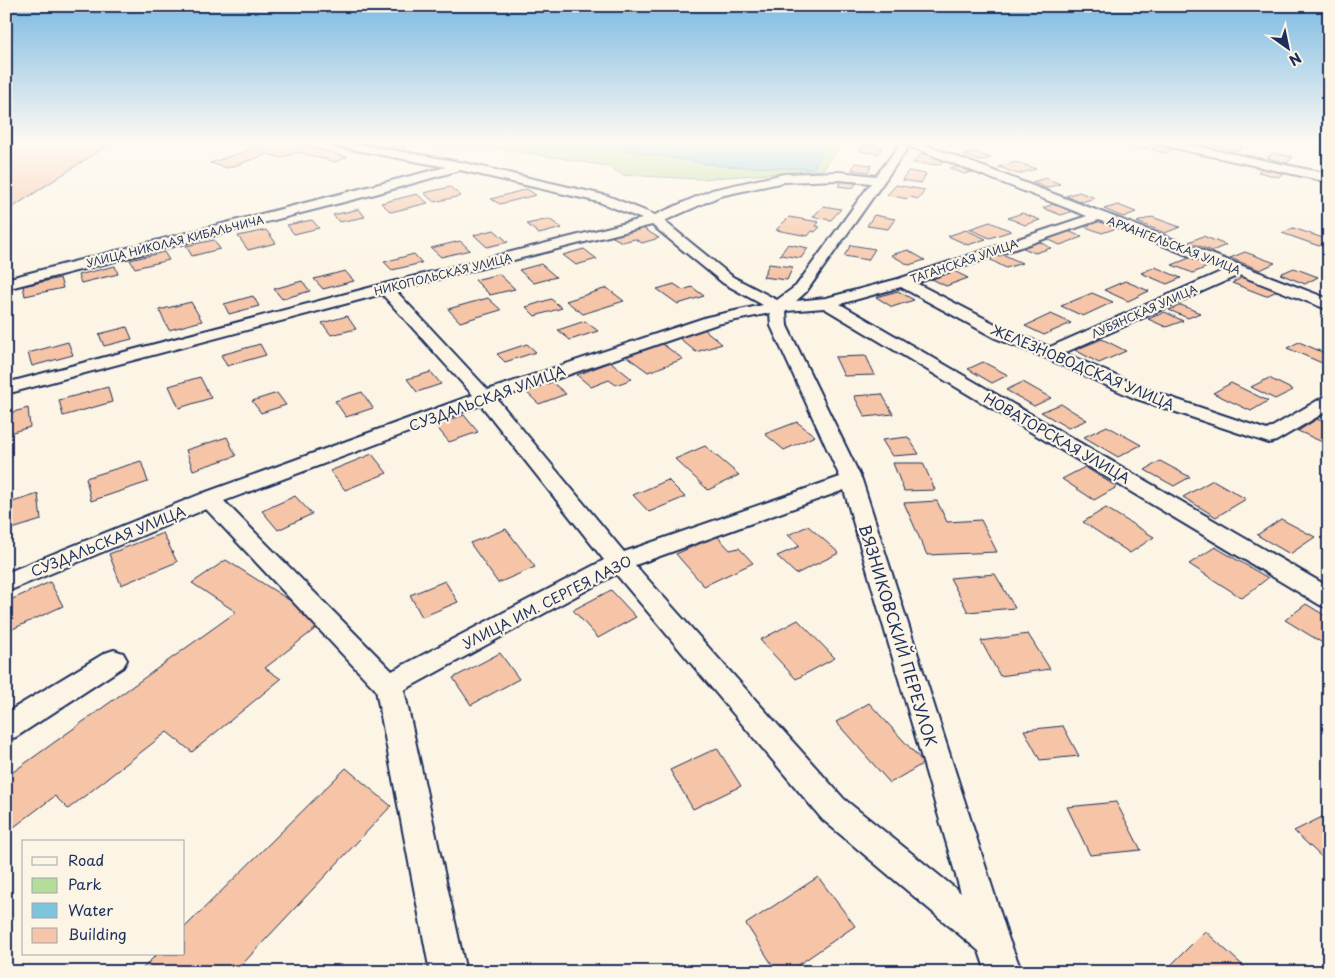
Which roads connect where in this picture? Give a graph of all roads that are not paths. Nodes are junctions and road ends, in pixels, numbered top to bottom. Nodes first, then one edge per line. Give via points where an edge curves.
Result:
1 (383, 188) edge
2 (554, 188) edge
3 (740, 188) edge
4 (875, 188) edge
5 (1026, 188) edge
6 (1099, 216) junction
7 (655, 220) junction
8 (1238, 270) junction
9 (903, 282) junction
10 (6, 284) edge
11 (386, 288) junction
12 (827, 303) junction
13 (1329, 305) edge
14 (778, 307) junction
15 (1050, 353) junction
16 (6, 389) edge
17 (485, 397) junction
18 (1329, 402) edge
19 (852, 480) junction
20 (209, 499) junction
21 (619, 562) junction
22 (6, 583) edge
23 (1329, 599) edge
24 (114, 660) dead end
25 (389, 684) junction
26 (6, 728) edge
27 (992, 940) junction
28 (448, 972) edge
29 (1004, 972) edge

1 - 10 street, УЛИЦА НИКОЛАЯ КИБАЛЬЧИЧА
2 - 7 street via 603,199
3 - 7 street, НИКОПОЛЬСКАЯ УЛИЦА via 716,193
4 - 14 street, СУЗДАЛЬСКАЯ УЛИЦА via 801,289
5 - 6 street, АРХАНГЕЛЬСКАЯ УЛИЦА
6 - 8 street, АРХАНГЕЛЬСКАЯ УЛИЦА
6 - 9 street, ТАГАНСКАЯ УЛИЦА
7 - 11 street, НИКОПОЛЬСКАЯ УЛИЦА
7 - 14 street via 728,280
8 - 13 street, АРХАНГЕЛЬСКАЯ УЛИЦА
8 - 15 street, ЛУБЯНСКАЯ УЛИЦА
9 - 12 street, ТАГАНСКАЯ УЛИЦА
9 - 15 street, ЖЕЛЕЗНОВОДСКАЯ УЛИЦА via 1001,334
11 - 16 street, НИКОПОЛЬСКАЯ УЛИЦА
11 - 17 street
12 - 14 street
12 - 23 street, НОВАТОРСКАЯ УЛИЦА
14 - 17 street, СУЗДАЛЬСКАЯ УЛИЦА via 713,320
14 - 19 street, ВЯЗНИКОВСКИЙ ПЕРЕУЛОК via 778,326
15 - 18 street, ЖЕЛЕЗНОВОДСКАЯ УЛИЦА via 1141,394 1269,437
17 - 20 street, СУЗДАЛЬСКАЯ УЛИЦА
17 - 21 street
19 - 21 street, УЛИЦА ИМ. СЕРГЕЯ ЛАЗО
19 - 27 street, ВЯЗНИКОВСКИЙ ПЕРЕУЛОК
20 - 22 street, СУЗДАЛЬСКАЯ УЛИЦА
20 - 25 street
21 - 25 street, УЛИЦА ИМ. СЕРГЕЯ ЛАЗО
21 - 27 street via 833,809
24 - 26 street
25 - 28 street
27 - 29 street, ВЯЗНИКОВСКИЙ ПЕРЕУЛОК

